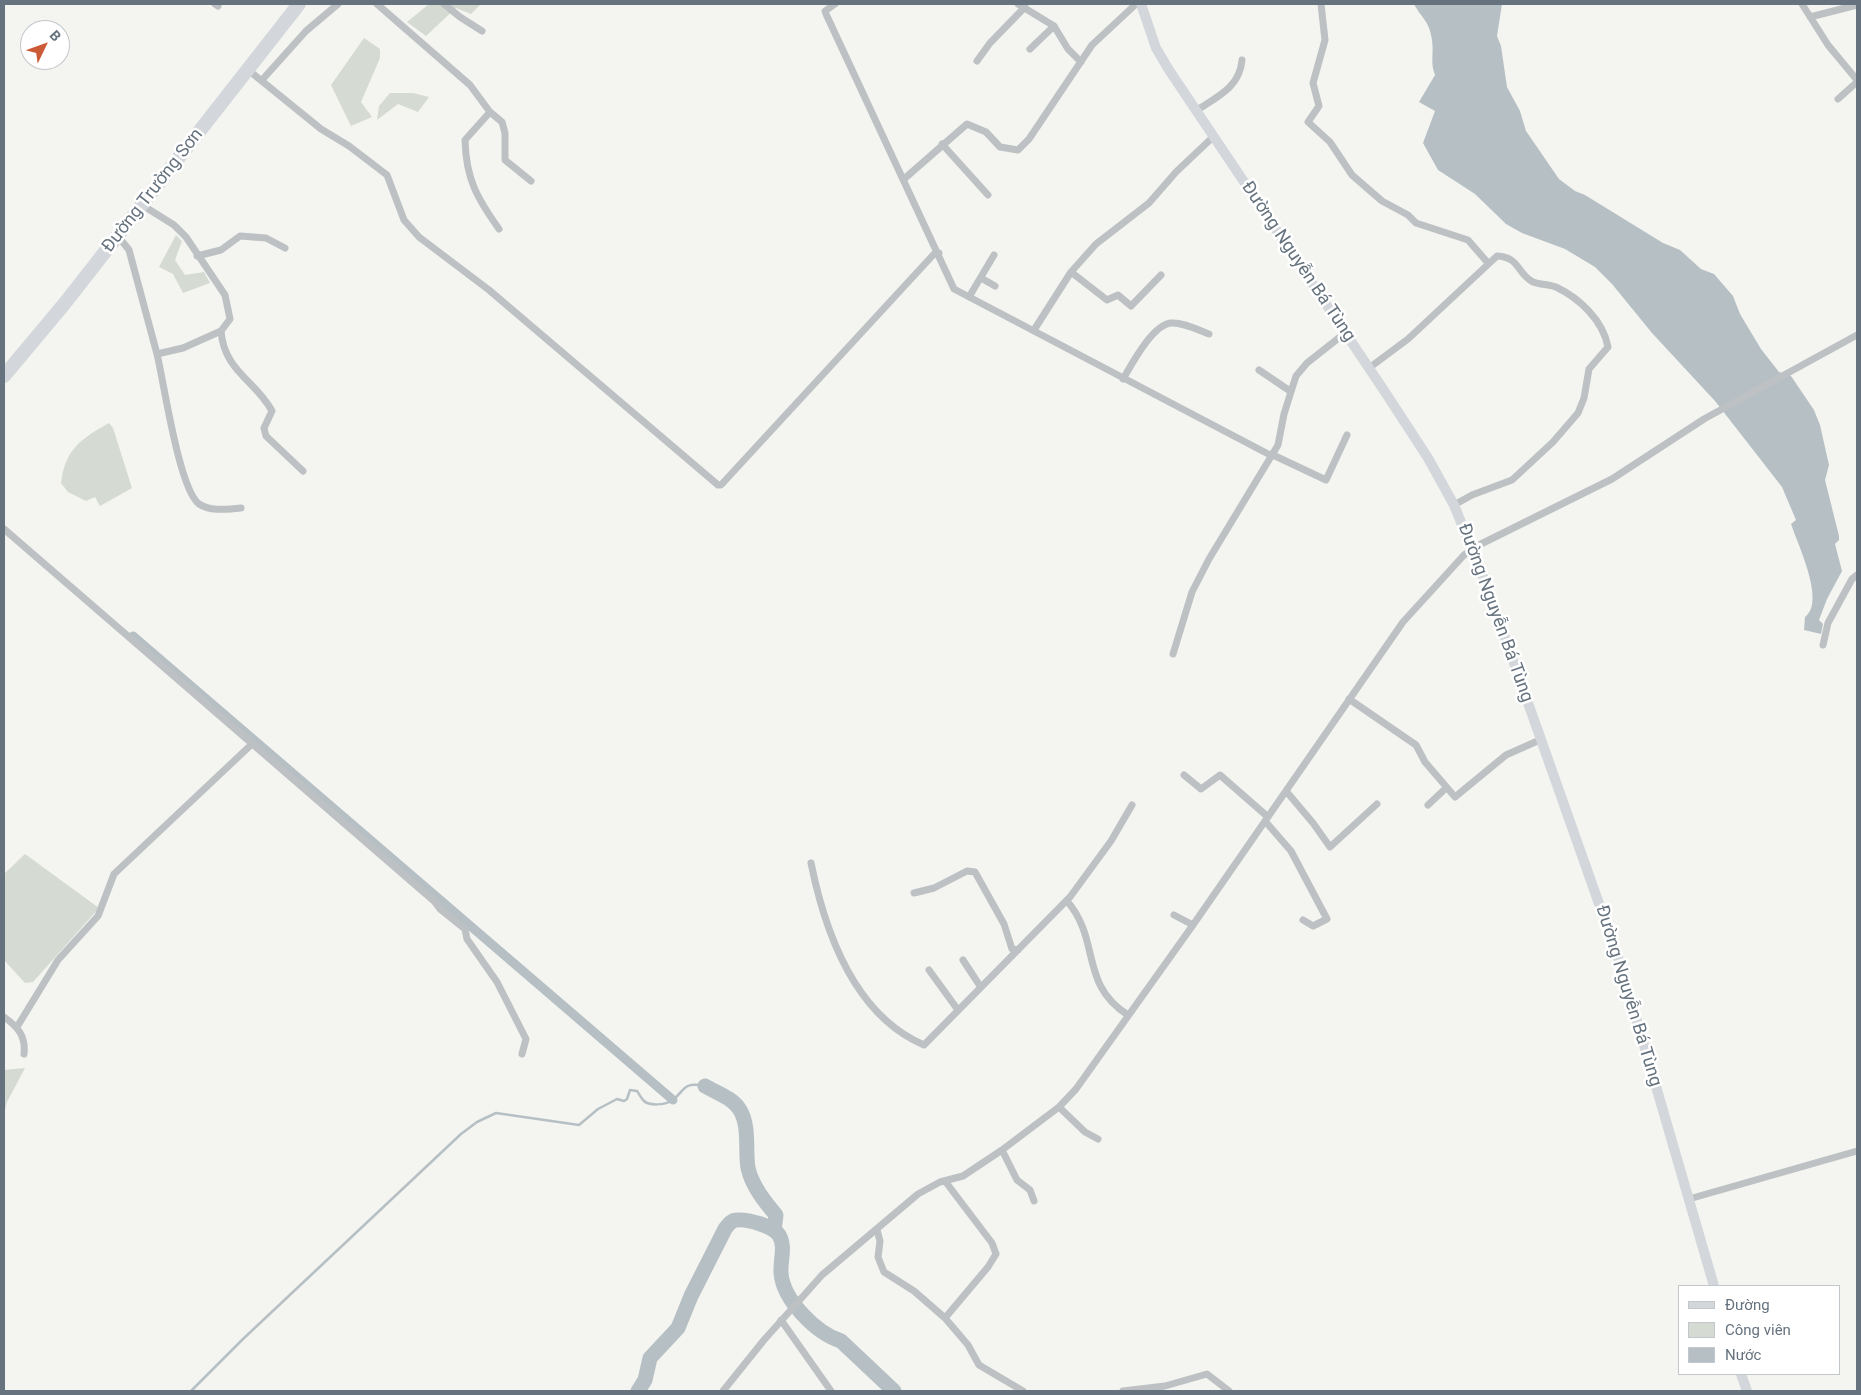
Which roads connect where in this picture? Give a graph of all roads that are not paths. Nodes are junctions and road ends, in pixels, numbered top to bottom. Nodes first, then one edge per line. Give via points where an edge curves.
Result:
1 (299, 4) edge
2 (338, 4) edge
3 (377, 4) edge
4 (444, 4) edge
5 (835, 4) edge
6 (1136, 4) edge
7 (1141, 4) edge
8 (1322, 4) edge
9 (1802, 4) edge
10 (1021, 5) edge
11 (1857, 5) edge
12 (1810, 17) junction
13 (1054, 26) junction
14 (482, 30) dead end
15 (1030, 49) dead end
16 (1242, 60) dead end
17 (977, 61) dead end
18 (1081, 62) junction
19 (247, 68) junction
20 (262, 80) junction
21 (1857, 81) edge
22 (1838, 99) dead end
23 (1197, 110) junction
24 (490, 112) junction
25 (1214, 136) junction
26 (942, 144) junction
27 (904, 178) junction
28 (531, 181) dead end
29 (988, 196) dead end
30 (142, 205) junction
31 (499, 229) dead end
32 (118, 236) junction
33 (285, 248) dead end
34 (939, 253) junction
35 (994, 255) dead end
36 (197, 256) junction
37 (1488, 263) junction
38 (1071, 272) junction
39 (1161, 275) dead end
40 (980, 278) junction
41 (995, 286) dead end
42 (969, 297) junction
43 (1034, 330) junction
44 (221, 331) junction
45 (1345, 333) junction
46 (1209, 334) dead end
47 (1857, 334) edge
48 (157, 354) junction
49 (1369, 368) junction
50 (6, 369) edge
51 (1259, 370) dead end
52 (1123, 379) junction
53 (1290, 391) junction
54 (1347, 435) dead end
55 (1272, 456) junction
56 (302, 471) dead end
57 (1454, 505) junction
58 (241, 508) dead end
59 (4, 529) edge
60 (1472, 549) junction
61 (1857, 575) edge
62 (1823, 645) dead end
63 (1173, 654) dead end
64 (1349, 699) junction
65 (1543, 742) junction
66 (252, 744) junction
67 (1184, 775) dead end
68 (1446, 788) junction
69 (1286, 791) junction
70 (1377, 804) dead end
71 (1132, 805) dead end
72 (1428, 805) dead end
73 (1267, 819) junction
74 (811, 863) dead end
75 (914, 893) dead end
76 (1067, 901) junction
77 (1174, 914) dead end
78 (1303, 920) dead end
79 (1193, 925) junction
80 (1019, 950) junction
81 (963, 960) dead end
82 (929, 970) dead end
83 (980, 986) junction
84 (958, 1010) junction
85 (1128, 1015) junction
86 (4, 1017) edge
87 (17, 1027) junction
88 (24, 1054) dead end
89 (522, 1054) dead end
90 (1059, 1107) junction
91 (1098, 1139) dead end
92 (1002, 1150) junction
93 (1857, 1151) edge
94 (945, 1181) junction
95 (1689, 1199) junction
96 (1034, 1201) dead end
97 (877, 1230) junction
98 (1714, 1285) edge
99 (944, 1318) junction
100 (782, 1320) junction
101 (1741, 1375) edge
102 (722, 1391) edge
103 (831, 1391) edge
104 (1023, 1391) edge
105 (1123, 1391) edge
106 (1229, 1391) edge
107 (1747, 1391) edge

1 - 19 highway, Đường Trường Sơn
2 - 20 street via 306,31
3 - 24 street via 470,85
4 - 14 street
5 - 27 street via 825,11 826,14
6 - 18 street via 1099,36
7 - 23 main road, Đường Nguyễn Bá Tùng via 1156,48
8 - 37 street via 1325,40 1313,83 1319,106 1308,122 1330,142 1352,175 1382,201 1416,223 1468,240
9 - 12 street
10 - 13 street
10 - 17 street
11 - 12 street
12 - 21 street
13 - 15 street
13 - 18 street via 1068,49
16 - 23 street via 1241,73 1234,82
18 - 26 street via 1029,139 1018,150 1000,147 986,132 966,124
19 - 20 street
19 - 30 highway, Đường Trường Sơn
20 - 34 street via 321,129 387,175 404,220 419,237 489,290 718,485 934,254
21 - 22 street
23 - 25 main road, Đường Nguyễn Bá Tùng
24 - 28 street via 505,128 505,160
24 - 31 street via 464,140 465,161 470,181
25 - 38 street via 1149,203 1102,238
25 - 45 main road, Đường Nguyễn Bá Tùng
26 - 27 street
26 - 29 street
27 - 34 street
30 - 32 highway, Đường Trường Sơn
30 - 36 street via 174,225
32 - 48 street via 129,250
32 - 50 highway, Đường Trường Sơn
33 - 36 street via 266,238 240,236 221,250
34 - 42 street via 954,289
35 - 40 street
36 - 44 street via 227,300 230,320
37 - 49 street via 1408,339
37 - 57 street via 1497,256 1505,256 1533,282 1555,287 1583,304 1604,333 1608,347 1589,369 1578,413 1552,442 1512,480
38 - 39 street via 1107,300 1118,294 1131,306
38 - 43 street
40 - 41 street
40 - 42 street
42 - 43 street
43 - 52 street
44 - 48 street via 183,348
44 - 56 street via 234,367 271,409 264,428 266,436
45 - 49 main road, Đường Nguyễn Bá Tùng
45 - 53 street via 1307,363 1296,376
46 - 52 street via 1179,324 1164,326 1154,334
47 - 60 street via 1704,419 1612,479
48 - 58 street via 179,456 193,498 208,508
49 - 57 main road, Đường Nguyễn Bá Tùng via 1428,458
51 - 53 street
52 - 55 street
53 - 55 street via 1278,445
54 - 55 street via 1326,480
55 - 63 street via 1209,558 1192,592
57 - 60 main road, Đường Nguyễn Bá Tùng
59 - 66 street
60 - 64 street via 1403,622
60 - 65 main road, Đường Nguyễn Bá Tùng
61 - 62 street via 1828,623
64 - 68 street via 1416,746
64 - 69 street
65 - 68 street via 1506,755 1455,797
65 - 95 main road, Đường Nguyễn Bá Tùng via 1621,966
66 - 87 street via 114,874 98,916 58,960
66 - 89 street via 465,928 467,939 497,982 526,1039
67 - 73 street via 1201,789 1220,775
68 - 72 street
69 - 70 street via 1330,847
69 - 73 street
71 - 76 street
73 - 78 street via 1291,851 1326,919 1314,926
73 - 79 street
74 - 84 street via 824,917 841,958 849,975 884,1020 908,1039 924,1046
75 - 80 street via 934,888 967,870 975,872 1004,924 1012,950
76 - 80 street
76 - 85 street via 1084,927 1099,986 1115,1006
77 - 79 street
79 - 85 street
80 - 83 street
81 - 83 street
82 - 84 street
83 - 84 street
85 - 90 street
86 - 87 street
87 - 88 street via 25,1043
90 - 91 street via 1085,1132
90 - 92 street
92 - 94 street via 963,1176
92 - 96 street via 1017,1180 1030,1190
93 - 95 street
94 - 97 street via 918,1194
94 - 99 street via 992,1243 996,1254
95 - 98 main road, Đường Nguyễn Bá Tùng
97 - 99 street via 880,1241 878,1256 884,1272 914,1291
97 - 100 street via 822,1275
99 - 104 street via 968,1345 979,1365
100 - 102 street
100 - 103 street
101 - 107 main road
105 - 106 street via 1165,1386 1207,1374

